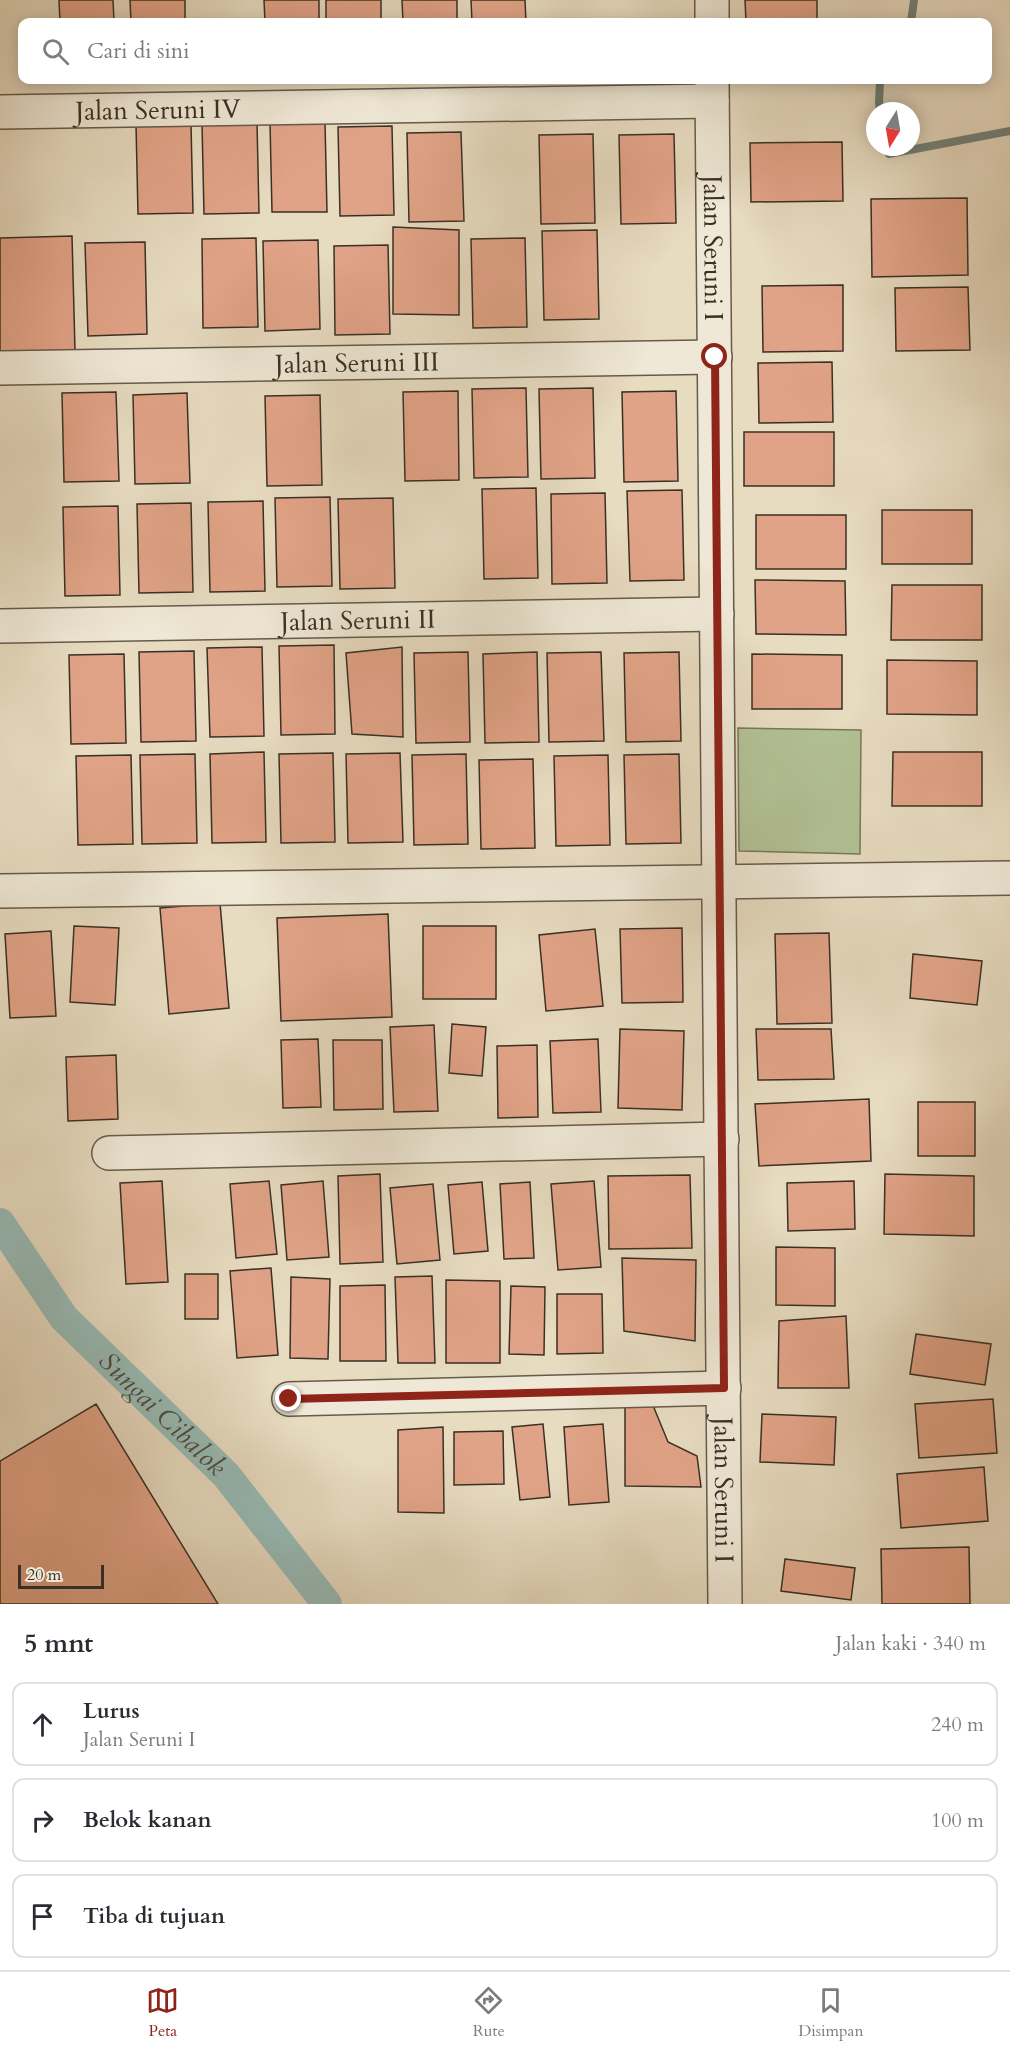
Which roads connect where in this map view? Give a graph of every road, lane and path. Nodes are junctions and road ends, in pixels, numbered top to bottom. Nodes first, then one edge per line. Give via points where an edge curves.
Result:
1 (711, 0) edge
2 (712, 18) edge
3 (712, 90) edge
4 (0, 112) edge
5 (715, 357) junction
6 (0, 368) edge
7 (717, 614) junction
8 (0, 627) edge
9 (1010, 878) edge
10 (719, 882) junction
11 (0, 891) edge
12 (722, 1139) junction
13 (110, 1153) dead end
14 (724, 1388) junction
15 (289, 1399) dead end
16 (725, 1604) edge

1 - 2 street
3 - 4 street, Jalan Seruni IV
3 - 5 street, Jalan Seruni I
5 - 6 street, Jalan Seruni III
5 - 7 street, Jalan Seruni I
7 - 8 street, Jalan Seruni II
7 - 10 street, Jalan Seruni I
9 - 10 street
10 - 11 street
10 - 12 street, Jalan Seruni I
12 - 13 street
12 - 14 street, Jalan Seruni I
14 - 15 street
14 - 16 street, Jalan Seruni I

